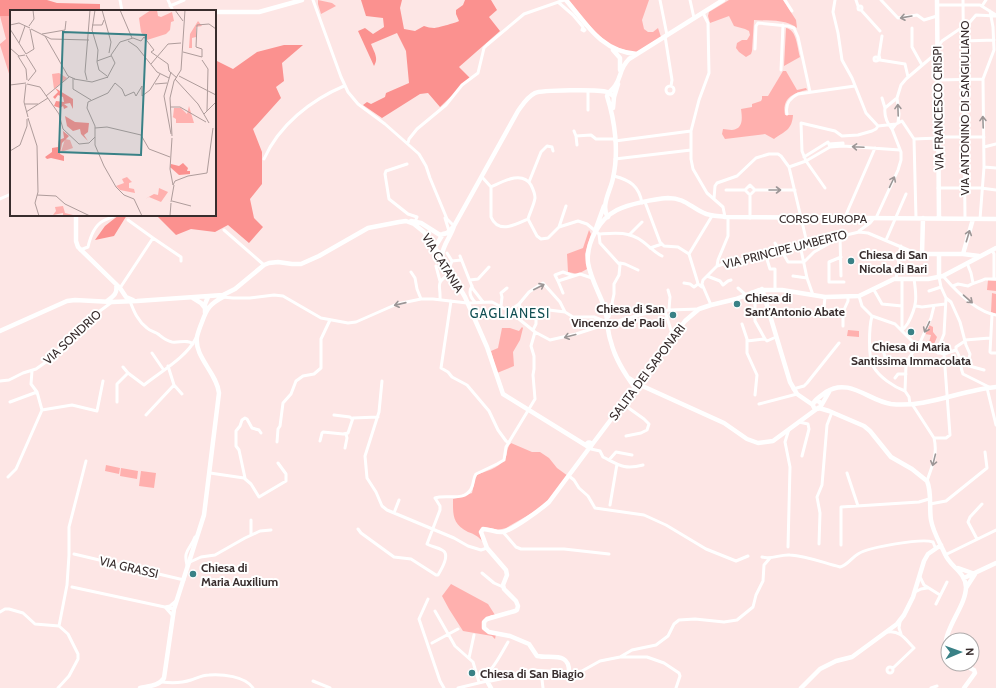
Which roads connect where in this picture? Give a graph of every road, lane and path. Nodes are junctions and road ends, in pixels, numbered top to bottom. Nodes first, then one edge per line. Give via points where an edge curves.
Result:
1 (120, 0) edge
2 (168, 0) edge
3 (184, 0) edge
4 (302, 0) edge
5 (314, 0) edge
6 (565, 0) edge
7 (660, 0) edge
8 (690, 0) edge
9 (785, 0) edge
10 (835, 0) edge
11 (856, 0) edge
12 (880, 0) edge
13 (963, 0) edge
14 (986, 0) edge
15 (720, 1) edge
16 (556, 2) edge
17 (937, 3) edge
18 (963, 5) junction
19 (981, 5) junction
20 (170, 6) junction
21 (122, 10) edge
22 (172, 10) edge
23 (792, 11) dead end
24 (990, 11) junction
25 (216, 12) edge
26 (703, 13) junction
27 (996, 15) edge
28 (937, 16) junction
29 (991, 16) junction
30 (694, 18) junction
31 (783, 25) junction
32 (964, 27) junction
33 (583, 28) dead end
34 (912, 28) dead end
35 (880, 31) dead end
36 (666, 36) junction
37 (882, 36) dead end
38 (937, 36) junction
39 (994, 40) junction
40 (942, 41) junction
41 (964, 41) junction
42 (755, 49) dead end
43 (995, 50) edge
44 (619, 53) junction
45 (637, 54) junction
46 (936, 54) junction
47 (629, 59) junction
48 (922, 65) junction
49 (622, 67) junction
50 (781, 70) dead end
51 (620, 72) junction
52 (908, 77) junction
53 (964, 79) junction
54 (983, 79) junction
55 (938, 80) junction
56 (344, 86) junction
57 (671, 86) dead end
58 (855, 86) junction
59 (589, 91) junction
60 (810, 92) junction
61 (606, 94) junction
62 (614, 97) junction
63 (882, 98) dead end
64 (896, 98) junction
65 (885, 108) junction
66 (588, 110) dead end
67 (787, 114) dead end
68 (613, 118) junction
69 (897, 124) junction
70 (888, 125) junction
71 (878, 126) junction
72 (892, 129) junction
73 (574, 131) dead end
74 (691, 131) junction
75 (576, 136) junction
76 (965, 137) junction
77 (984, 137) junction
78 (938, 138) junction
79 (914, 139) junction
80 (615, 140) junction
81 (408, 143) junction
82 (996, 144) edge
83 (577, 145) dead end
84 (830, 146) junction
85 (984, 146) junction
86 (875, 148) junction
87 (690, 150) junction
88 (900, 150) junction
89 (553, 151) dead end
90 (804, 157) junction
91 (264, 159) dead end
92 (615, 159) junction
93 (806, 161) junction
94 (407, 164) dead end
95 (984, 167) junction
96 (789, 168) junction
97 (996, 168) edge
98 (614, 176) junction
99 (482, 177) junction
100 (529, 182) junction
101 (491, 187) junction
102 (825, 188) dead end
103 (938, 188) junction
104 (965, 188) junction
105 (983, 188) junction
106 (726, 190) dead end
107 (745, 190) junction
108 (755, 190) junction
109 (795, 190) junction
110 (996, 190) edge
111 (10, 194) edge
112 (906, 194) dead end
113 (750, 195) junction
114 (0, 199) edge
115 (607, 199) junction
116 (714, 199) junction
117 (644, 203) junction
118 (566, 206) dead end
119 (442, 209) junction
120 (602, 209) junction
121 (76, 216) edge
122 (114, 216) edge
123 (712, 216) junction
124 (608, 217) junction
125 (726, 217) junction
126 (845, 217) junction
127 (939, 217) junction
128 (965, 217) junction
129 (750, 218) junction
130 (801, 218) junction
131 (875, 218) junction
132 (895, 218) junction
133 (920, 218) junction
134 (974, 218) junction
135 (980, 218) junction
136 (528, 219) junction
137 (996, 219) edge
138 (128, 220) dead end
139 (604, 221) junction
140 (415, 222) junction
141 (642, 222) dead end
142 (870, 223) junction
143 (454, 226) junction
144 (559, 227) junction
145 (224, 230) dead end
146 (449, 231) junction
147 (859, 232) junction
148 (866, 232) junction
149 (596, 233) junction
150 (443, 234) junction
151 (629, 235) junction
152 (840, 237) junction
153 (153, 238) junction
154 (886, 240) junction
155 (446, 242) junction
156 (775, 243) dead end
157 (807, 243) junction
158 (662, 244) junction
159 (800, 245) junction
160 (434, 246) junction
161 (900, 246) junction
162 (650, 248) junction
163 (994, 249) edge
164 (80, 250) junction
165 (780, 250) junction
166 (447, 253) dead end
167 (765, 253) junction
168 (689, 254) junction
169 (921, 254) junction
170 (964, 254) junction
171 (939, 255) junction
172 (460, 256) dead end
173 (662, 256) dead end
174 (979, 256) junction
175 (841, 257) junction
176 (442, 258) junction
177 (461, 260) junction
178 (181, 261) dead end
179 (452, 261) junction
180 (804, 262) junction
181 (620, 263) junction
182 (967, 263) junction
183 (264, 265) junction
184 (436, 266) dead end
185 (717, 266) junction
186 (489, 267) dead end
187 (589, 269) junction
188 (638, 270) dead end
189 (411, 272) dead end
190 (449, 272) junction
191 (580, 274) junction
192 (574, 276) junction
193 (707, 276) junction
194 (793, 276) dead end
195 (841, 276) dead end
196 (942, 277) junction
197 (592, 278) junction
198 (807, 278) junction
199 (896, 279) junction
200 (902, 279) junction
201 (914, 279) junction
202 (995, 279) edge
203 (470, 280) junction
204 (731, 280) dead end
205 (440, 281) junction
206 (558, 281) junction
207 (844, 282) dead end
208 (684, 283) dead end
209 (973, 283) junction
210 (698, 284) junction
211 (940, 285) junction
212 (472, 286) junction
213 (953, 286) junction
214 (702, 287) junction
215 (507, 288) dead end
216 (738, 288) dead end
217 (774, 289) junction
218 (119, 290) junction
219 (668, 290) dead end
220 (762, 290) junction
221 (874, 290) junction
222 (929, 291) dead end
223 (752, 292) junction
224 (563, 293) dead end
225 (746, 295) junction
226 (227, 296) junction
227 (813, 296) junction
228 (859, 296) junction
229 (208, 297) junction
230 (825, 297) junction
231 (848, 297) junction
232 (193, 298) junction
233 (946, 298) junction
234 (421, 300) junction
235 (440, 300) junction
236 (109, 301) junction
237 (130, 301) junction
238 (137, 301) junction
239 (451, 301) junction
240 (120, 302) junction
241 (475, 302) junction
242 (483, 302) junction
243 (467, 303) junction
244 (518, 304) junction
245 (945, 304) junction
246 (711, 305) junction
247 (501, 306) junction
248 (902, 306) junction
249 (916, 306) junction
250 (934, 306) junction
251 (207, 307) junction
252 (699, 309) junction
253 (667, 310) junction
254 (509, 311) junction
255 (565, 312) junction
256 (827, 313) dead end
257 (994, 315) edge
258 (515, 316) junction
259 (872, 316) junction
260 (623, 319) junction
261 (330, 320) junction
262 (607, 321) junction
263 (742, 324) dead end
264 (843, 326) dead end
265 (625, 327) dead end
266 (903, 328) junction
267 (0, 331) edge
268 (534, 331) junction
269 (667, 334) dead end
270 (672, 335) junction
271 (197, 336) junction
272 (776, 337) junction
273 (990, 338) junction
274 (765, 339) junction
275 (965, 340) junction
276 (747, 341) junction
277 (839, 342) dead end
278 (193, 344) junction
279 (918, 346) junction
280 (882, 347) dead end
281 (197, 348) junction
282 (956, 350) junction
283 (152, 353) dead end
284 (938, 353) junction
285 (996, 353) edge
286 (944, 354) junction
287 (962, 364) junction
288 (906, 365) junction
289 (968, 365) junction
290 (168, 366) junction
291 (123, 367) dead end
292 (163, 369) junction
293 (622, 369) junction
294 (984, 370) dead end
295 (32, 371) junction
296 (128, 373) junction
297 (906, 374) junction
298 (895, 378) dead end
299 (103, 381) dead end
300 (382, 381) dead end
301 (0, 382) edge
302 (637, 384) junction
303 (174, 385) junction
304 (996, 386) edge
305 (988, 387) junction
306 (793, 389) junction
307 (832, 389) junction
308 (37, 392) junction
309 (905, 392) junction
310 (182, 394) dead end
311 (755, 395) dead end
312 (799, 395) junction
313 (947, 397) junction
314 (10, 402) dead end
315 (116, 402) dead end
316 (623, 404) junction
317 (759, 404) dead end
318 (818, 404) junction
319 (911, 404) junction
320 (42, 410) junction
321 (528, 410) junction
322 (831, 412) junction
323 (146, 415) dead end
324 (334, 415) dead end
325 (378, 417) junction
326 (352, 419) junction
327 (799, 422) junction
328 (996, 425) edge
329 (789, 429) junction
330 (260, 433) dead end
331 (346, 434) junction
332 (626, 436) dead end
333 (934, 438) junction
334 (320, 441) dead end
335 (277, 442) dead end
336 (509, 443) junction
337 (589, 446) junction
338 (344, 448) dead end
339 (985, 452) dead end
340 (632, 455) dead end
341 (802, 456) dead end
342 (608, 460) junction
343 (86, 461) dead end
344 (278, 463) dead end
345 (617, 464) junction
346 (643, 465) dead end
347 (210, 473) junction
348 (847, 474) dead end
349 (569, 476) junction
350 (8, 477) dead end
351 (245, 478) junction
352 (927, 481) junction
353 (399, 500) dead end
354 (930, 501) junction
355 (982, 504) dead end
356 (610, 505) dead end
357 (858, 506) junction
358 (394, 513) junction
359 (251, 520) dead end
360 (358, 529) dead end
361 (433, 529) junction
362 (271, 530) dead end
363 (996, 530) edge
364 (503, 532) junction
365 (251, 535) junction
366 (196, 538) junction
367 (977, 539) junction
368 (819, 544) dead end
369 (841, 545) dead end
370 (941, 546) junction
371 (788, 547) dead end
372 (487, 548) junction
373 (934, 548) junction
374 (74, 554) dead end
375 (609, 554) dead end
376 (748, 556) dead end
377 (762, 557) dead end
378 (770, 558) junction
379 (190, 562) junction
380 (996, 563) edge
381 (955, 566) junction
382 (187, 571) junction
383 (482, 573) dead end
384 (975, 574) junction
385 (920, 575) junction
386 (177, 578) junction
387 (964, 578) junction
388 (184, 580) junction
389 (947, 582) dead end
390 (72, 586) dead end
391 (503, 587) junction
392 (182, 588) junction
393 (927, 588) junction
394 (965, 590) junction
395 (915, 592) junction
396 (940, 595) junction
397 (178, 599) junction
398 (428, 599) dead end
399 (936, 604) dead end
400 (165, 607) junction
401 (174, 609) junction
402 (435, 611) dead end
403 (0, 612) edge
404 (173, 616) junction
405 (901, 620) junction
406 (59, 626) junction
407 (458, 629) dead end
408 (887, 632) junction
409 (949, 632) edge
410 (448, 634) junction
411 (901, 634) junction
412 (474, 635) dead end
413 (508, 642) dead end
414 (432, 643) dead end
415 (620, 657) junction
416 (469, 658) junction
417 (893, 668) dead end
418 (541, 672) junction
419 (975, 672) edge
420 (569, 673) junction
421 (489, 680) junction
422 (313, 681) dead end
423 (162, 682) junction
424 (480, 682) junction
425 (937, 686) dead end
426 (464, 687) edge
427 (58, 688) edge
428 (140, 688) edge
429 (253, 688) edge
430 (330, 688) edge
431 (444, 688) edge
432 (458, 688) edge
433 (491, 688) edge
434 (543, 688) edge
435 (676, 688) edge
436 (801, 688) edge
437 (931, 688) edge
438 (964, 688) edge

1 - 21 street
2 - 20 street
3 - 20 street
4 - 25 street via 259,12
5 - 56 street
6 - 16 street
6 - 44 street via 594,34
7 - 36 street
8 - 30 street
9 - 23 street
10 - 58 street via 833,12 842,60
11 - 35 street via 861,10
28 -> 12 street via 924,20 917,15 898,18
13 - 18 street, VIA ANTONINO DI SANGIULIANO
14 - 19 street
15 - 26 street
16 - 33 street via 573,15
16 - 81 street via 524,14 487,44 478,73 417,129
17 - 18 street
17 - 28 street, VIA FRANCESCO CRISPI
18 - 19 street
18 - 32 street, VIA ANTONINO DI SANGIULIANO
19 - 24 street
20 - 22 street
24 - 27 street
24 - 29 street
26 - 30 street
26 - 74 street via 708,23 709,74 700,95
27 - 29 street
28 - 38 street, VIA FRANCESCO CRISPI
29 - 32 street via 976,16
29 - 39 street
30 - 36 street
31 - 42 street via 758,23
31 - 50 street
31 - 60 street via 791,27 797,34
32 - 40 street
32 - 41 street, VIA ANTONINO DI SANGIULIANO
34 - 48 street via 912,47
36 - 45 street
36 - 57 street
37 - 52 street via 880,60 905,64
38 - 40 street via 938,42
38 - 46 street, VIA FRANCESCO CRISPI
39 - 41 street
39 - 43 street
40 - 46 street
41 - 53 street, VIA ANTONINO DI SANGIULIANO
43 - 54 street
44 - 45 street
44 - 47 street via 626,54
44 - 51 street
45 - 47 street
46 - 48 street
46 - 55 street, VIA FRANCESCO CRISPI
47 - 49 street
48 - 52 street
49 - 51 street
49 - 62 street
51 - 61 street via 615,86
52 - 64 street
53 - 54 street
53 - 55 street
53 - 76 street, VIA ANTONINO DI SANGIULIANO
77 -> 54 street
55 - 78 street, VIA FRANCESCO CRISPI
56 - 81 street via 358,104
56 - 91 street via 322,97 290,121 270,146
58 - 60 street
58 - 71 street via 866,113
59 - 61 street
59 - 66 street
59 - 99 street via 541,91 528,98
60 - 67 street via 793,97 787,106
61 - 62 street via 612,94
61 - 68 street
62 - 68 street
63 - 65 street
64 - 65 street
69 -> 64 street via 899,114
65 - 70 street
68 - 80 street
69 - 70 street
69 - 72 street
69 - 79 street via 902,121
70 - 71 street
70 - 72 street
71 - 90 street via 872,132 842,136 835,131 801,123
72 - 88 street
73 - 75 street
74 - 80 street
74 - 87 street
75 - 80 street via 591,135 596,140
75 - 83 street
76 - 77 street
76 - 78 street
76 - 104 street, VIA ANTONINO DI SANGIULIANO
77 - 85 street
78 - 79 street
78 - 103 street, VIA FRANCESCO CRISPI
79 - 133 street
80 - 92 street
81 - 119 street via 424,162
82 - 85 street
86 -> 84 street
84 - 90 street via 828,142
84 - 93 street
85 - 95 street
86 - 88 street
86 - 126 street
87 - 92 street
87 - 116 street via 693,169 707,193
131 -> 88 street via 900,164
89 - 100 street via 552,147 547,146 541,152
90 - 93 street
92 - 98 street
93 - 96 street
93 - 102 street
94 - 140 street via 386,171 388,196 408,214 417,217
95 - 97 street
95 - 105 street
96 - 109 street
96 - 116 street via 778,154 756,158 737,176 716,184
98 - 115 street
98 - 117 street via 623,178 635,186
99 - 101 street
99 - 143 street
100 - 101 street via 513,178
100 - 136 street via 534,199
101 - 136 street via 491,217 495,224 509,227
103 - 104 street
103 - 127 street, VIA FRANCESCO CRISPI
104 - 105 street
104 - 128 street, VIA ANTONINO DI SANGIULIANO
105 - 110 street
105 - 135 street
106 - 107 street
107 - 108 street via 750,185
107 - 113 street
108 -> 109 street
108 - 113 street
109 - 130 street
111 - 114 street
112 - 132 street
113 - 129 street
115 - 120 street
115 - 124 street via 605,211
116 - 125 street via 723,206
117 - 123 street via 677,199
117 - 124 street via 622,208
117 - 158 street
118 - 144 street
119 - 143 street
119 - 146 street
120 - 139 street via 601,217
120 - 149 street
121 - 164 street via 76,242
122 - 164 street via 101,222 91,236 88,247
123 - 125 street, CORSO EUROPA
123 - 168 street
124 - 139 street
125 - 129 street, CORSO EUROPA
125 - 185 street via 728,236
126 - 130 street, CORSO EUROPA
126 - 131 street, CORSO EUROPA
127 - 128 street, CORSO EUROPA
127 - 133 street, CORSO EUROPA
128 - 134 street, CORSO EUROPA
129 - 130 street, CORSO EUROPA
130 - 157 street
131 - 132 street, CORSO EUROPA
131 - 142 street
132 - 133 street, CORSO EUROPA
132 - 154 street
133 - 169 street
134 - 135 street, CORSO EUROPA
170 -> 134 street
135 - 137 street, CORSO EUROPA
136 - 144 street via 541,239 548,238
138 - 153 street
139 - 149 street
140 - 150 street via 421,223 436,234
140 - 160 street, VIA CATANIA
140 - 183 street via 368,228 301,264 273,262
141 - 151 street
142 - 147 street
142 - 148 street
143 - 146 street
143 - 155 street
144 - 149 street via 580,221
145 - 183 street
146 - 150 street
147 - 148 street, VIA PRINCIPE UMBERTO
147 - 152 street, VIA PRINCIPE UMBERTO
148 - 154 street, VIA PRINCIPE UMBERTO
149 - 151 street
149 - 181 street via 600,243
149 - 187 street via 588,255
150 - 160 street
151 - 162 street
152 - 157 street, VIA PRINCIPE UMBERTO
152 - 175 street
152 - 180 street via 814,252
153 - 178 street via 181,257
153 - 218 street
154 - 161 street, VIA PRINCIPE UMBERTO
155 - 160 street
155 - 176 street
156 - 165 street
157 - 159 street, VIA PRINCIPE UMBERTO
158 - 162 street
158 - 168 street via 678,247
159 - 165 street, VIA PRINCIPE UMBERTO
159 - 180 street
160 - 176 street, VIA CATANIA
161 - 169 street, VIA PRINCIPE UMBERTO
161 - 199 street
162 - 173 street
163 - 174 street
163 - 202 street
164 - 218 street via 116,284
165 - 167 street, VIA PRINCIPE UMBERTO
165 - 180 street via 788,262
166 - 179 street
167 - 185 street, VIA PRINCIPE UMBERTO
167 - 217 street via 770,269 775,269
168 - 210 street
169 - 171 street
170 - 171 street
170 - 174 street
171 - 196 street
172 - 177 street
174 - 182 street
175 - 195 street
175 - 207 street via 829,262 829,282
176 - 190 street, VIA CATANIA
177 - 179 street
177 - 203 street
179 - 190 street
180 - 198 street
181 - 188 street
181 - 262 street
182 - 196 street
182 - 209 street
183 - 226 street
184 - 205 street
185 - 193 street, VIA PRINCIPE UMBERTO
186 - 203 street via 478,279
187 - 191 street
187 - 197 street
189 - 234 street
190 - 205 street
190 - 243 street, VIA CATANIA
191 - 192 street
191 - 197 street
192 - 206 street
192 - 206 street via 563,272 555,275
193 - 204 street via 724,285
193 - 214 street, VIA PRINCIPE UMBERTO
194 - 198 street
196 - 201 street
196 - 211 street
196 - 213 street
197 - 262 street
198 - 227 street
199 - 200 street
199 - 221 street
200 - 201 street
200 - 248 street
201 - 249 street
202 - 209 street
203 - 212 street
205 - 235 street
206 - 224 street
208 - 210 street via 694,286
209 - 213 street via 968,286
210 - 214 street
211 - 222 street
211 - 233 street
212 - 241 street via 470,298
212 - 242 street
213 -> 257 street via 972,303
214 - 246 street
215 - 247 street via 501,293
216 - 225 street
217 - 220 street
217 - 227 street
218 - 236 street
218 - 238 street via 126,297
218 - 240 street
219 - 253 street via 670,296
220 - 223 street
220 - 272 street
221 - 228 street
221 - 248 street via 882,304
223 - 225 street
223 - 274 street via 755,300 755,321
225 - 246 street via 719,306
226 - 229 street
226 - 251 street
226 - 261 street via 283,296
227 - 230 street
228 - 231 street
228 - 259 street via 862,306
229 - 232 street
229 - 251 street
230 - 231 street
230 - 256 street via 824,307
231 - 264 street via 843,312
232 - 238 street
232 - 251 street
233 - 245 street
233 - 275 street via 956,311
234 - 235 street
234 -> 261 street via 397,304 356,322
235 - 239 street
236 - 240 street
236 - 267 street via 67,301
236 - 295 street, VIA SONDRIO via 46,362
237 - 238 street
237 - 240 street
237 - 278 street via 139,320 163,339
239 - 243 street
239 - 336 street via 441,368 466,384 476,394
241 - 242 street
241 - 243 street
242 - 247 street
243 - 321 street, VIA CATANIA via 503,394
244 - 254 street
244 -> 255 street via 529,292 544,283
244 - 258 street via 522,311
245 - 250 street
245 - 284 street via 944,334
246 - 252 street
247 - 254 street
248 - 266 street
249 - 250 street
249 - 266 street
250 -> 279 street
251 - 271 street
252 - 253 street
252 - 270 street, SALITA DEI SAPONARI
253 - 260 street
253 - 270 street
254 - 258 street
255 - 262 street via 573,317 594,317
255 - 268 street via 538,310
257 - 273 street
258 - 268 street
259 - 266 street
259 - 309 street via 872,365 886,380
260 - 262 street
260 - 265 street
261 - 335 street via 321,339 322,364 315,374 302,376 296,381 291,394 283,403
262 -> 268 street via 599,327 555,340 544,338
262 - 293 street via 610,342
263 - 276 street
266 - 279 street
268 - 321 street via 531,346 534,356 535,399
269 - 270 street
270 - 302 street, SALITA DEI SAPONARI
271 - 278 street
271 - 281 street
272 - 274 street via 767,341
272 - 306 street
273 - 275 street
273 - 285 street via 991,353
274 - 276 street
275 - 282 street via 956,347
275 - 289 street via 970,354
276 - 311 street via 746,352 757,376
277 - 306 street via 807,383
278 - 281 street
278 - 290 street
279 - 284 street
279 - 288 street
280 - 288 street via 885,358
281 - 347 street via 216,381 219,393
282 - 286 street
282 - 287 street
283 - 292 street
284 - 286 street
286 - 313 street
287 - 289 street
287 - 305 street via 963,374
288 - 297 street
289 - 294 street
290 - 292 street
290 - 303 street
291 - 296 street
292 - 296 street via 144,385
293 - 302 street
293 - 302 street via 626,376
295 - 301 street, VIA SONDRIO
295 - 308 street via 31,384
296 - 315 street via 117,384
297 - 298 street via 898,374
297 - 309 street
299 - 320 street via 97,411 68,405
300 - 325 street
302 - 316 street, SALITA DEI SAPONARI
302 - 329 street via 724,424 754,443 773,441
303 - 310 street
303 - 323 street
304 - 305 street
305 - 313 street
305 - 328 street
306 - 312 street
307 - 318 street
307 - 318 street
307 - 319 street via 850,388 885,403
308 - 314 street
308 - 320 street
309 - 319 street
312 - 317 street
312 - 318 street
313 - 319 street
313 - 333 street via 950,435 946,438
316 - 332 street via 649,424 647,430
316 - 337 street, SALITA DEI SAPONARI
318 - 322 street
318 - 327 street
319 - 333 street
320 - 350 street via 16,469
321 - 336 street
321 - 337 street, VIA CATANIA
322 - 352 street via 864,426 891,457
322 - 368 street via 827,425 822,485 817,497 820,513
324 - 326 street
325 - 326 street
325 - 358 street via 365,453 366,476 382,506
326 - 331 street
327 - 329 street
327 - 341 street via 808,424 810,429
329 - 371 street via 785,442 790,467
330 - 351 street via 259,430 252,428 245,418 236,431 236,446
331 - 334 street via 322,432
331 - 338 street
333 -> 352 street via 936,452
336 - 361 street via 504,460 476,474 470,491 458,497 435,498 440,510
337 - 342 street via 600,451
337 - 349 street
339 - 354 street via 987,468 946,501
340 - 342 street via 616,452
342 - 345 street
343 - 406 street via 69,527 67,584
344 - 351 street via 286,474 286,481 259,497
345 - 346 street via 630,468
345 - 356 street
347 - 351 street
347 - 366 street via 204,515
348 - 357 street
349 - 364 street via 545,506
349 - 376 street via 588,496 595,508 644,515 706,549 736,561
352 - 354 street
353 - 358 street
354 - 357 street
354 - 370 street via 932,523
355 - 367 street via 968,522
357 - 369 street via 841,507
358 - 361 street
359 - 365 street
360 - 361 street via 394,557 411,560 437,576 446,555 443,550 427,544
361 - 372 street via 468,546 481,550
362 - 365 street
363 - 367 street
364 - 372 street via 482,530 481,534
364 - 375 street via 521,549 564,549
365 - 379 street via 215,555
366 - 379 street
366 - 382 street via 185,555
367 - 370 street
370 - 373 street
370 - 373 street
370 - 381 street via 948,560
372 - 391 street via 506,570
373 - 378 street via 933,542 927,541 894,544 858,554 840,567 793,555
373 - 385 street via 922,565
374 - 386 street, VIA GRASSI
377 - 378 street
378 - 415 street via 764,565 763,581 753,607 737,620 680,620 659,644 632,650
379 - 382 street
380 - 384 street
381 - 384 street
381 - 387 street
382 - 386 street
382 - 388 street
383 - 391 street
384 - 387 street
384 - 394 street
385 - 393 street via 922,583
385 - 395 street
386 - 388 street, VIA GRASSI
386 - 392 street
387 - 394 street
388 - 392 street
389 - 396 street
390 - 400 street
391 - 420 street via 516,601 518,608 487,619 484,628 489,632 510,636 529,644 537,656 564,659 568,663
392 - 397 street
393 - 395 street
393 - 396 street
394 - 409 street via 962,606
395 - 405 street
396 - 399 street
397 - 400 street
397 - 401 street
398 - 431 street via 419,619
400 - 401 street
400 - 404 street
401 - 404 street
402 - 410 street
403 - 406 street via 8,608 23,613 35,624
404 - 423 street via 166,673
405 - 408 street
405 - 411 street
406 - 427 street via 68,634 78,657 69,676
407 - 410 street
408 - 411 street via 895,631
408 - 436 street via 852,657 820,669
410 - 414 street
410 - 416 street via 455,646
411 - 417 street via 914,648
412 - 416 street
413 - 421 street via 490,670
415 - 420 street via 600,661 582,671
415 - 435 street via 642,657 671,667 680,676
416 - 424 street
418 - 420 street
418 - 421 street via 534,671
418 - 434 street
419 - 438 street
421 - 424 street
421 - 433 street
422 - 430 street
423 - 428 street
423 - 429 street via 184,682 213,675 241,678
424 - 426 street
425 - 437 street
426 - 432 street

